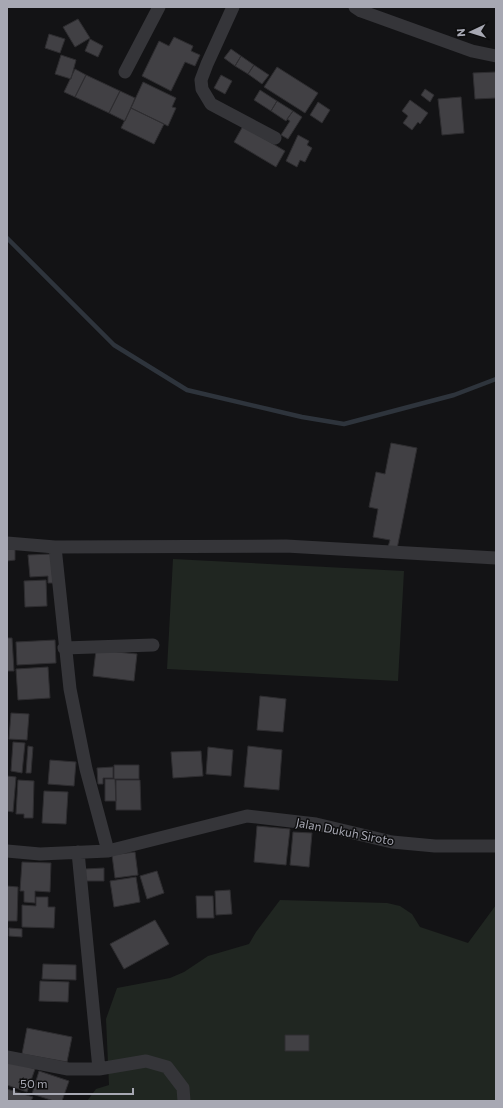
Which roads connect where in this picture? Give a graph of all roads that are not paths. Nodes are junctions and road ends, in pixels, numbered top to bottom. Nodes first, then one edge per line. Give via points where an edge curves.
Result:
1 (159, 7) edge
2 (233, 7) edge
3 (355, 7) edge
4 (496, 56) edge
5 (125, 72) dead end
6 (275, 138) dead end
7 (7, 544) edge
8 (55, 547) junction
9 (496, 558) edge
10 (153, 645) dead end
11 (64, 648) junction
12 (496, 846) edge
13 (7, 851) edge
14 (108, 851) junction
15 (78, 852) junction
16 (7, 1057) edge
17 (99, 1069) junction
18 (184, 1101) edge

1 - 5 street
2 - 6 street via 205,69 201,80 202,89 211,104
3 - 4 street via 472,51
7 - 8 street
8 - 9 street via 286,546
8 - 11 street
10 - 11 street
11 - 14 street via 86,769
12 - 14 street, Jalan Dukuh Siroto via 435,846 392,842 316,824 247,816
13 - 15 street, Jalan Dukuh Siroto via 40,854
14 - 15 street, Jalan Dukuh Siroto
15 - 17 street
16 - 17 street via 68,1069
17 - 18 street via 146,1061 167,1067 183,1088

